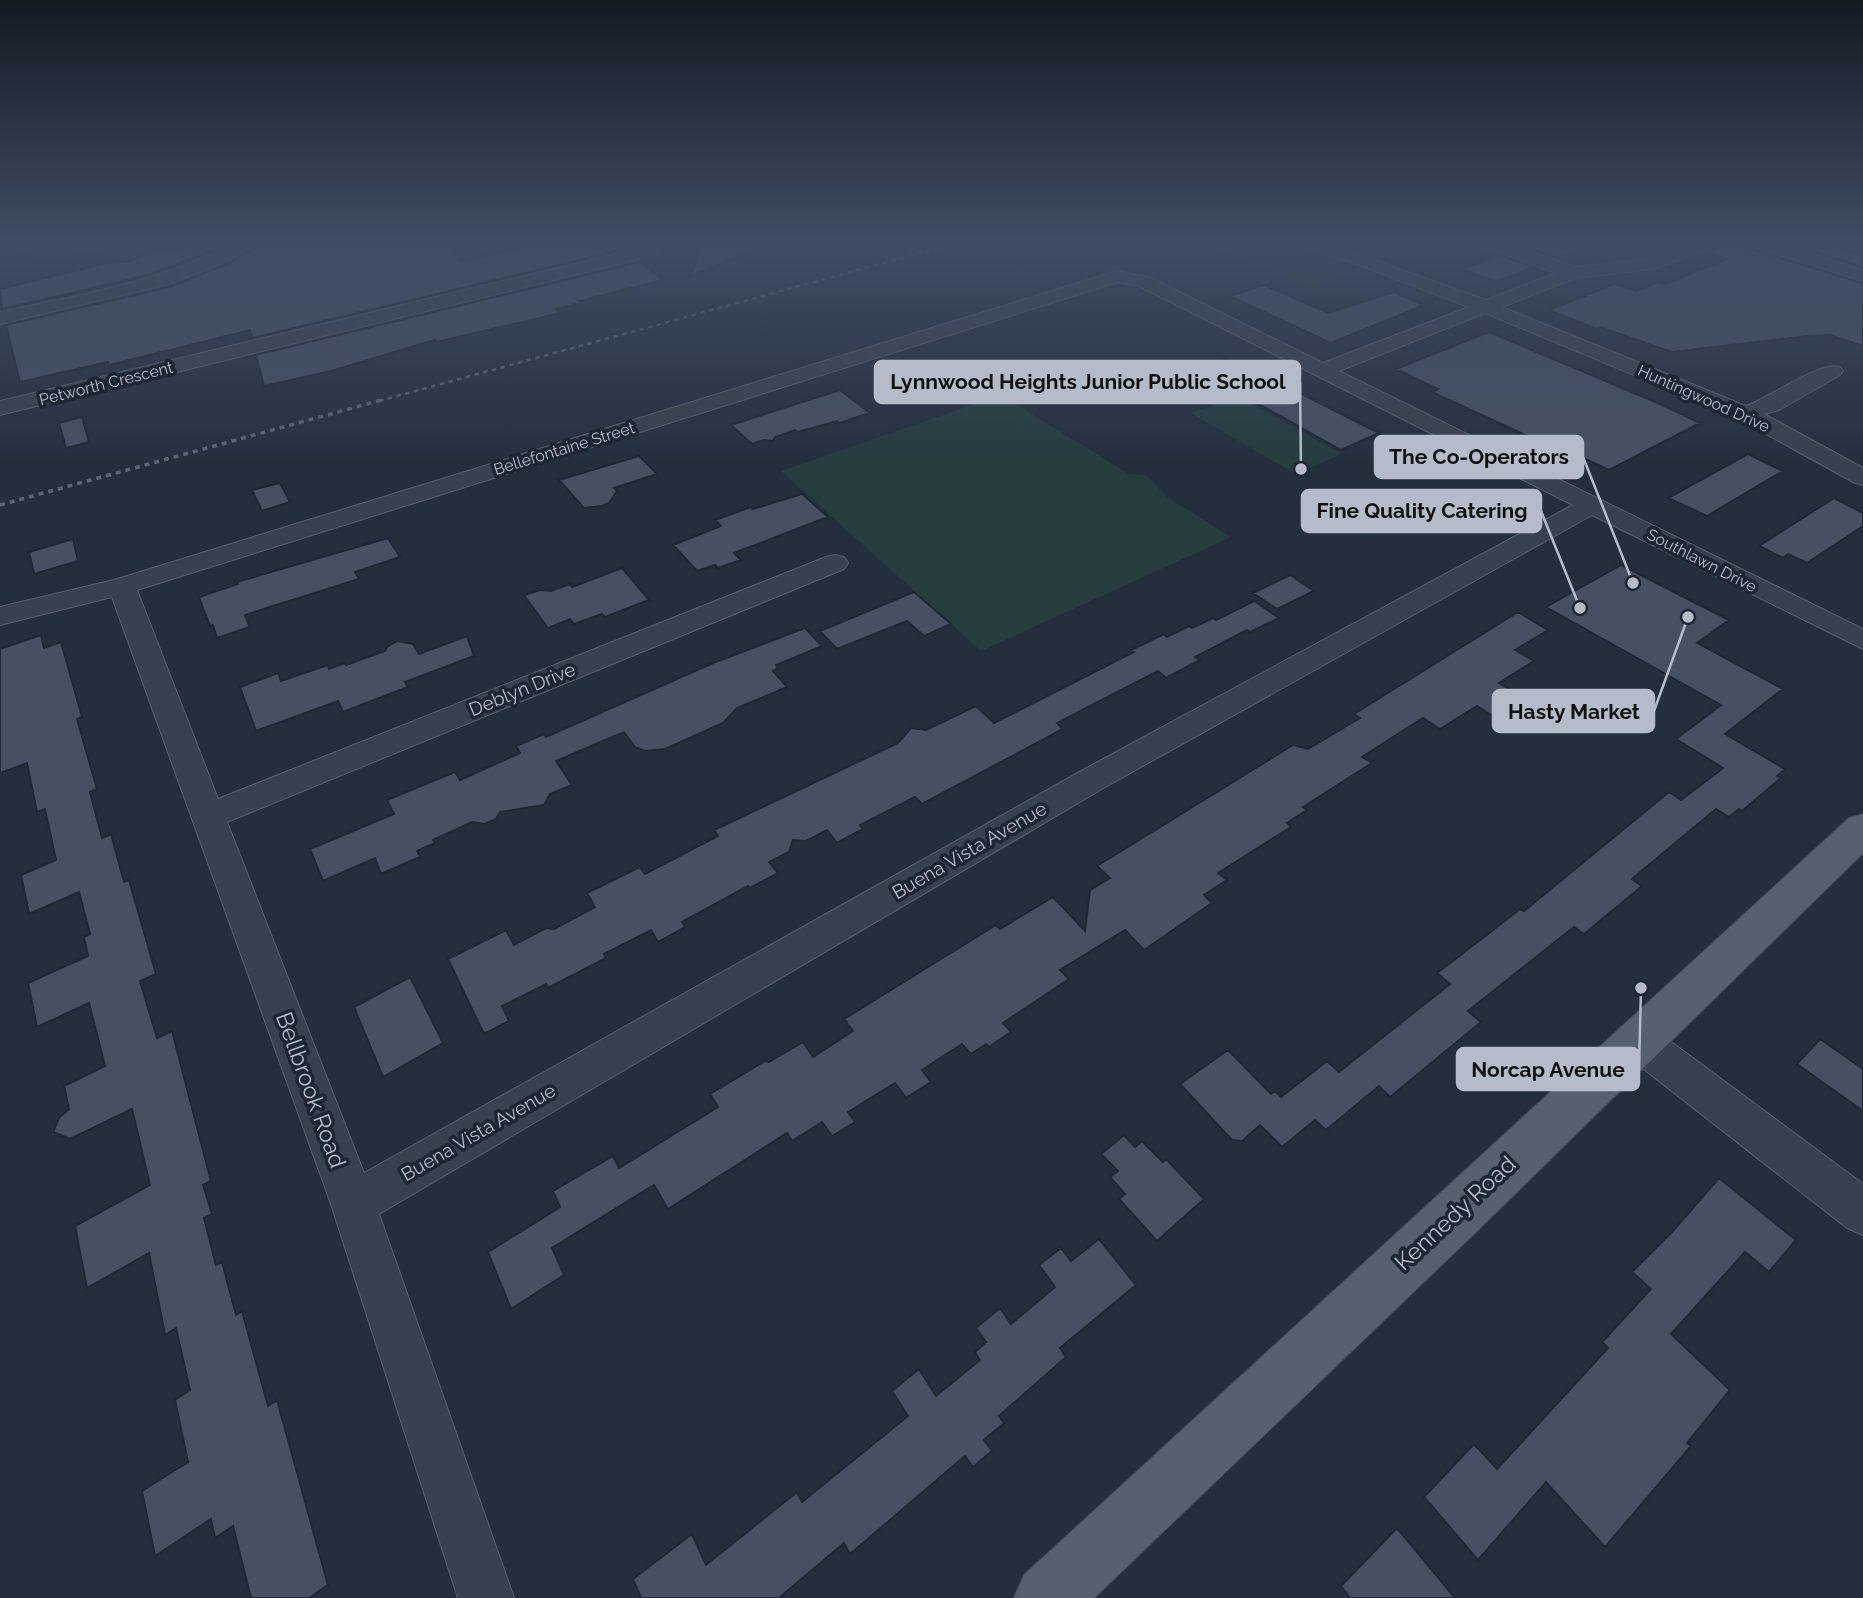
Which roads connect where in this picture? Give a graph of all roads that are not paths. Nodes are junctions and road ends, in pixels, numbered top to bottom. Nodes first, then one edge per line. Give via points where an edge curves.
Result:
1 (383, 316) edge
2 (987, 316) edge
3 (1212, 316) edge
4 (1459, 316) edge
5 (1507, 316) edge
6 (1320, 370) junction
7 (1833, 371) dead end
8 (0, 408) edge
9 (1745, 413) junction
10 (1863, 478) edge
11 (1591, 505) junction
12 (835, 563) dead end
13 (122, 586) junction
14 (0, 616) edge
15 (1863, 640) edge
16 (209, 816) junction
17 (1863, 829) edge
18 (1641, 1043) junction
19 (353, 1205) junction
20 (1863, 1212) edge
21 (486, 1598) edge
22 (1047, 1598) edge

1 - 8 street, Petworth Crescent
2 - 13 street, Bellefontaine Street
3 - 6 street, Southlawn Drive
4 - 6 street
5 - 9 street, Huntingwood Drive
6 - 11 street, Southlawn Drive
7 - 9 street via 1771,405
9 - 10 street, Huntingwood Drive
11 - 15 street, Southlawn Drive
11 - 19 street, Buena Vista Avenue via 1095,778
12 - 16 street, Deblyn Drive
13 - 14 street, Bellefontaine Street
13 - 16 street, Bellbrook Road
16 - 19 street, Bellbrook Road
17 - 18 main road, Kennedy Road
18 - 20 street
18 - 22 main road, Kennedy Road
19 - 21 street, Bellbrook Road

